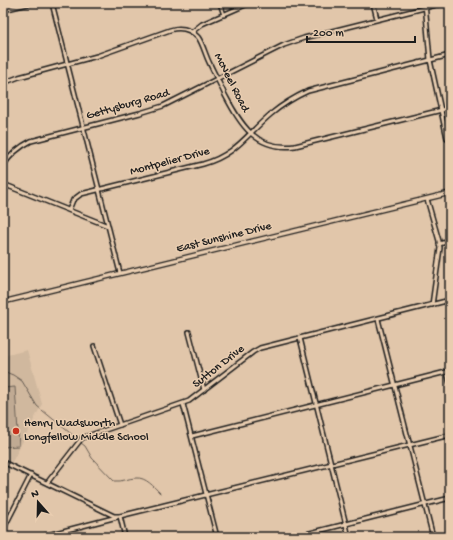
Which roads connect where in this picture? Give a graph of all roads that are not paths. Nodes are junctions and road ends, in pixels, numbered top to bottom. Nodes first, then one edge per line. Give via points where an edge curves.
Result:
1 (32, 3) edge
2 (52, 3) edge
3 (220, 3) edge
4 (250, 3) edge
5 (373, 3) edge
6 (425, 3) edge
7 (444, 3) edge
8 (426, 8) junction
9 (3, 10) edge
10 (224, 15) junction
11 (377, 19) junction
12 (192, 32) junction
13 (450, 55) edge
14 (430, 60) junction
15 (67, 64) junction
16 (218, 79) junction
17 (3, 83) edge
18 (450, 108) edge
19 (441, 110) junction
20 (83, 127) junction
21 (251, 134) junction
22 (450, 140) edge
23 (3, 166) edge
24 (3, 184) edge
25 (99, 190) junction
26 (450, 193) edge
27 (427, 199) junction
28 (69, 210) junction
29 (108, 226) junction
30 (450, 241) edge
31 (439, 244) junction
32 (120, 273) junction
33 (450, 300) edge
34 (3, 302) edge
35 (432, 305) junction
36 (378, 319) junction
37 (189, 332) dead end
38 (300, 338) junction
39 (94, 346) dead end
40 (448, 372) edge
41 (450, 384) edge
42 (394, 385) junction
43 (204, 390) junction
44 (183, 404) junction
45 (317, 404) junction
46 (120, 425) junction
47 (450, 435) edge
48 (192, 436) junction
49 (410, 445) junction
50 (3, 462) edge
51 (332, 464) junction
52 (31, 475) junction
53 (47, 483) junction
54 (206, 495) junction
55 (450, 498) edge
56 (425, 505) junction
57 (120, 516) junction
58 (346, 524) junction
59 (3, 530) edge
60 (40, 537) edge
61 (125, 537) edge
62 (217, 537) edge
63 (294, 537) edge
64 (349, 537) edge
65 (433, 537) edge

1 - 9 street
2 - 15 street
3 - 10 street
4 - 10 street
5 - 11 street
6 - 8 street
7 - 8 street, Gettysburg Road
8 - 11 street, Gettysburg Road
8 - 14 street
10 - 12 street via 202,24
11 - 16 street, Gettysburg Road via 284,45
12 - 15 street via 179,28 170,30
12 - 16 street, McNeel Road via 200,41
13 - 14 street, Montpelier Drive
14 - 19 street
14 - 21 street, Montpelier Drive via 308,91 272,113
15 - 17 street via 19,76
15 - 20 street
16 - 20 street, Gettysburg Road via 152,110
16 - 21 street, McNeel Road via 236,115
18 - 19 street, McNeel Road
19 - 21 street, McNeel Road via 295,146 272,144
19 - 22 street
20 - 23 street, Gettysburg Road via 31,141 17,149
20 - 25 street
21 - 25 street, Montpelier Drive via 231,152 210,162
24 - 28 street
25 - 28 street, Montpelier Drive via 78,196 73,200
25 - 29 street
26 - 27 street, East Sunshine Drive
27 - 31 street
27 - 32 street, East Sunshine Drive
28 - 29 street
29 - 32 street
30 - 31 street
31 - 35 street
32 - 34 street, East Sunshine Drive
33 - 35 street, Sutton Drive
35 - 36 street, Sutton Drive
36 - 38 street, Sutton Drive
36 - 42 street
37 - 43 street
38 - 43 street, Sutton Drive via 256,350
38 - 45 street
39 - 46 street
40 - 41 street
40 - 42 street
42 - 45 street
42 - 49 street
43 - 44 street, Sutton Drive
44 - 46 street, Sutton Drive
44 - 48 street
45 - 48 street
45 - 51 street
46 - 53 street, Sutton Drive via 82,438
47 - 49 street
48 - 54 street
49 - 51 street
49 - 56 street
50 - 52 street
51 - 54 street
51 - 58 street
52 - 53 street
52 - 59 street
53 - 57 street via 114,516
54 - 57 street
54 - 62 street
55 - 56 street
56 - 58 street
56 - 65 street
57 - 60 street
57 - 61 street
58 - 63 street
58 - 64 street

